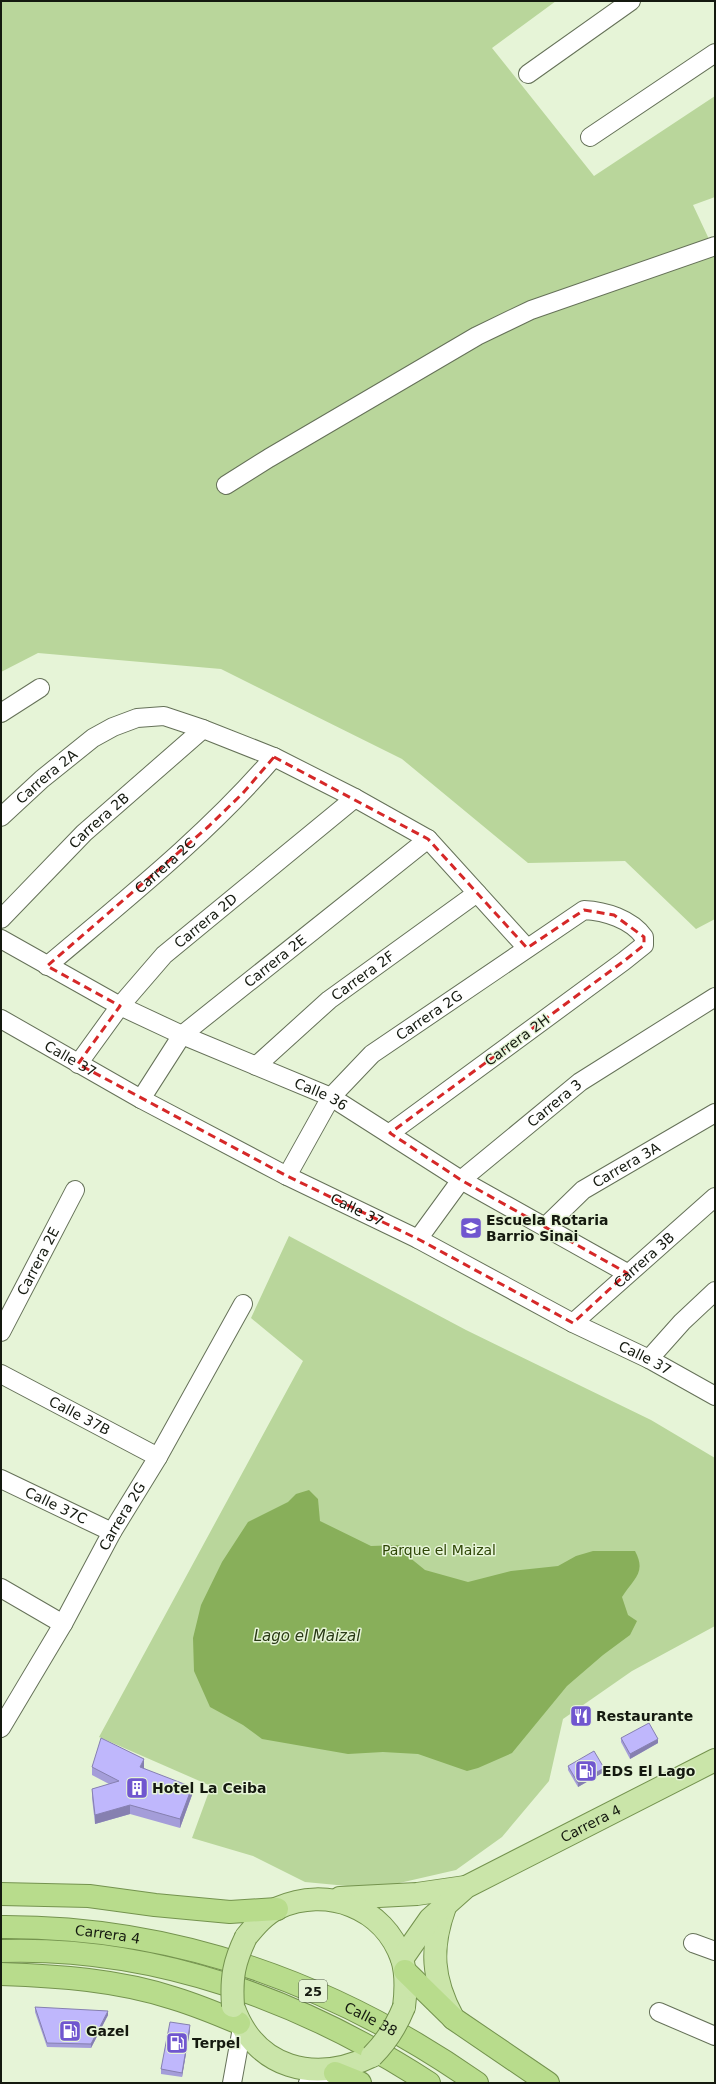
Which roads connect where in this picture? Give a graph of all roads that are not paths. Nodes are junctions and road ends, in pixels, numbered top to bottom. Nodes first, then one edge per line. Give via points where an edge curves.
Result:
1 (631, 1) edge
2 (715, 53) edge
3 (528, 74) dead end
4 (590, 137) dead end
5 (715, 246) edge
6 (226, 485) dead end
7 (40, 688) dead end
8 (1, 713) edge
9 (204, 729) junction
10 (274, 757) junction
11 (355, 798) junction
12 (1, 817) edge
13 (428, 839) junction
14 (477, 893) junction
15 (1, 919) edge
16 (1, 939) edge
17 (644, 945) joint
18 (528, 948) junction
19 (47, 966) junction
20 (715, 997) edge
21 (120, 1006) junction
22 (1, 1019) edge
23 (182, 1035) junction
24 (78, 1064) junction
25 (256, 1066) junction
26 (331, 1097) junction
27 (141, 1099) junction
28 (715, 1112) edge
29 (390, 1133) junction
30 (287, 1176) junction
31 (461, 1180) junction
32 (75, 1190) dead end
33 (715, 1197) edge
34 (545, 1226) junction
35 (418, 1239) junction
36 (627, 1273) junction
37 (715, 1291) edge
38 (243, 1304) dead end
39 (573, 1323) junction
40 (1, 1332) edge
41 (649, 1359) junction
42 (1, 1374) edge
43 (714, 1394) edge
44 (158, 1457) junction
45 (1, 1479) edge
46 (112, 1532) junction
47 (1, 1588) edge
48 (63, 1624) junction
49 (1, 1728) edge
50 (715, 1760) edge
51 (466, 1886) junction
52 (1, 1894) edge
53 (330, 1899) junction
54 (448, 1902) junction
55 (277, 1909) junction
56 (1, 1927) edge
57 (693, 1943) dead end
58 (1, 1951) edge
59 (715, 1951) edge
60 (212, 1954) joint
61 (403, 1965) junction
62 (1, 1974) edge
63 (209, 1978) joint
64 (659, 2012) dead end
65 (238, 2019) junction
66 (454, 2019) junction
67 (715, 2036) edge
68 (323, 2077) edge
69 (232, 2083) edge
70 (360, 2083) edge
71 (429, 2083) edge
72 (477, 2083) edge
73 (548, 2083) edge

1 - 3 street
2 - 4 street
5 - 6 street via 531,310 477,336
7 - 8 street
9 - 10 street, Carrera 2A
9 - 12 street, Carrera 2A via 164,716 137,718 113,727 93,738 42,779
9 - 15 street, Carrera 2B via 84,833
10 - 11 street, Carrera 2A
10 - 19 street, Carrera 2C via 243,793 208,826
11 - 13 street, Carrera 2A
11 - 21 street, Carrera 2D via 164,955
13 - 14 street, Carrera 2A
13 - 23 street, Carrera 2E
14 - 18 street, Carrera 2A
14 - 25 street, Carrera 2F via 328,1000
16 - 19 street, Calle 36
17 - 18 street, Carrera 2G via 641,932 614,915 599,910 584,910
17 - 29 street, Carrera 2H
18 - 26 street, Carrera 2G via 372,1054
19 - 21 street, Calle 36
20 - 31 street, Carrera 3 via 580,1082
21 - 23 street, Calle 36
21 - 24 street, Carrera 2D
22 - 24 street, Calle 37
23 - 25 street, Calle 36
23 - 27 street, Carrera 2E
24 - 27 street, Calle 37
25 - 26 street, Calle 36
26 - 29 street, Calle 36
26 - 30 street, Carrera 2G
27 - 30 street, Calle 37
28 - 34 street, Carrera 3A via 583,1190
29 - 31 street, Calle 36
30 - 35 street, Calle 37
31 - 34 street, Calle 36
31 - 35 street, Carrera 3
32 - 40 street, Carrera 2E
33 - 36 street, Carrera 3B
34 - 36 street, Calle 36
35 - 39 street, Calle 37
36 - 39 street, Carrera 3B
37 - 41 street via 682,1322
38 - 44 street, Carrera 2G
39 - 41 street, Calle 37
41 - 43 street, Calle 37
42 - 44 street, Calle 37B
44 - 46 street, Carrera 2G
45 - 46 street, Calle 37C
46 - 48 street, Carrera 2G
47 - 48 street
48 - 49 street, Carrera 2G
50 - 51 main road, Carrera 4
51 - 53 main road, Carrera 4 via 417,1894
51 - 54 main road, Carrera 4
52 - 55 highway via 89,1896 155,1906 230,1912
53 - 55 main road via 302,1900
53 - 61 main road via 349,1903 382,1925 394,1941
54 - 61 main road, Carrera 4 via 419,1934
54 - 66 main road via 436,1941 435,1961 444,2001
55 - 65 main road, bridge via 260,1921 246,1936 236,1958 231,1982
56 - 60 highway, Carrera 4 / 25 via 101,1932
57 - 59 street
58 - 63 highway, Carrera 4 / 25 via 90,1955
60 - 72 highway, Calle 38 / 25 via 277,1976 328,1998 377,2022
61 - 66 highway
61 - 68 main road, bridge via 406,1989 404,2007 397,2026 386,2042 372,2056 354,2066
62 - 65 highway via 53,1975 136,1988
63 - 71 highway, Calle 38 / 25 via 247,1990 305,2014 362,2042
64 - 67 street
65 - 68 main road via 257,2048 277,2064
65 - 69 street
66 - 73 highway
68 - 70 highway

